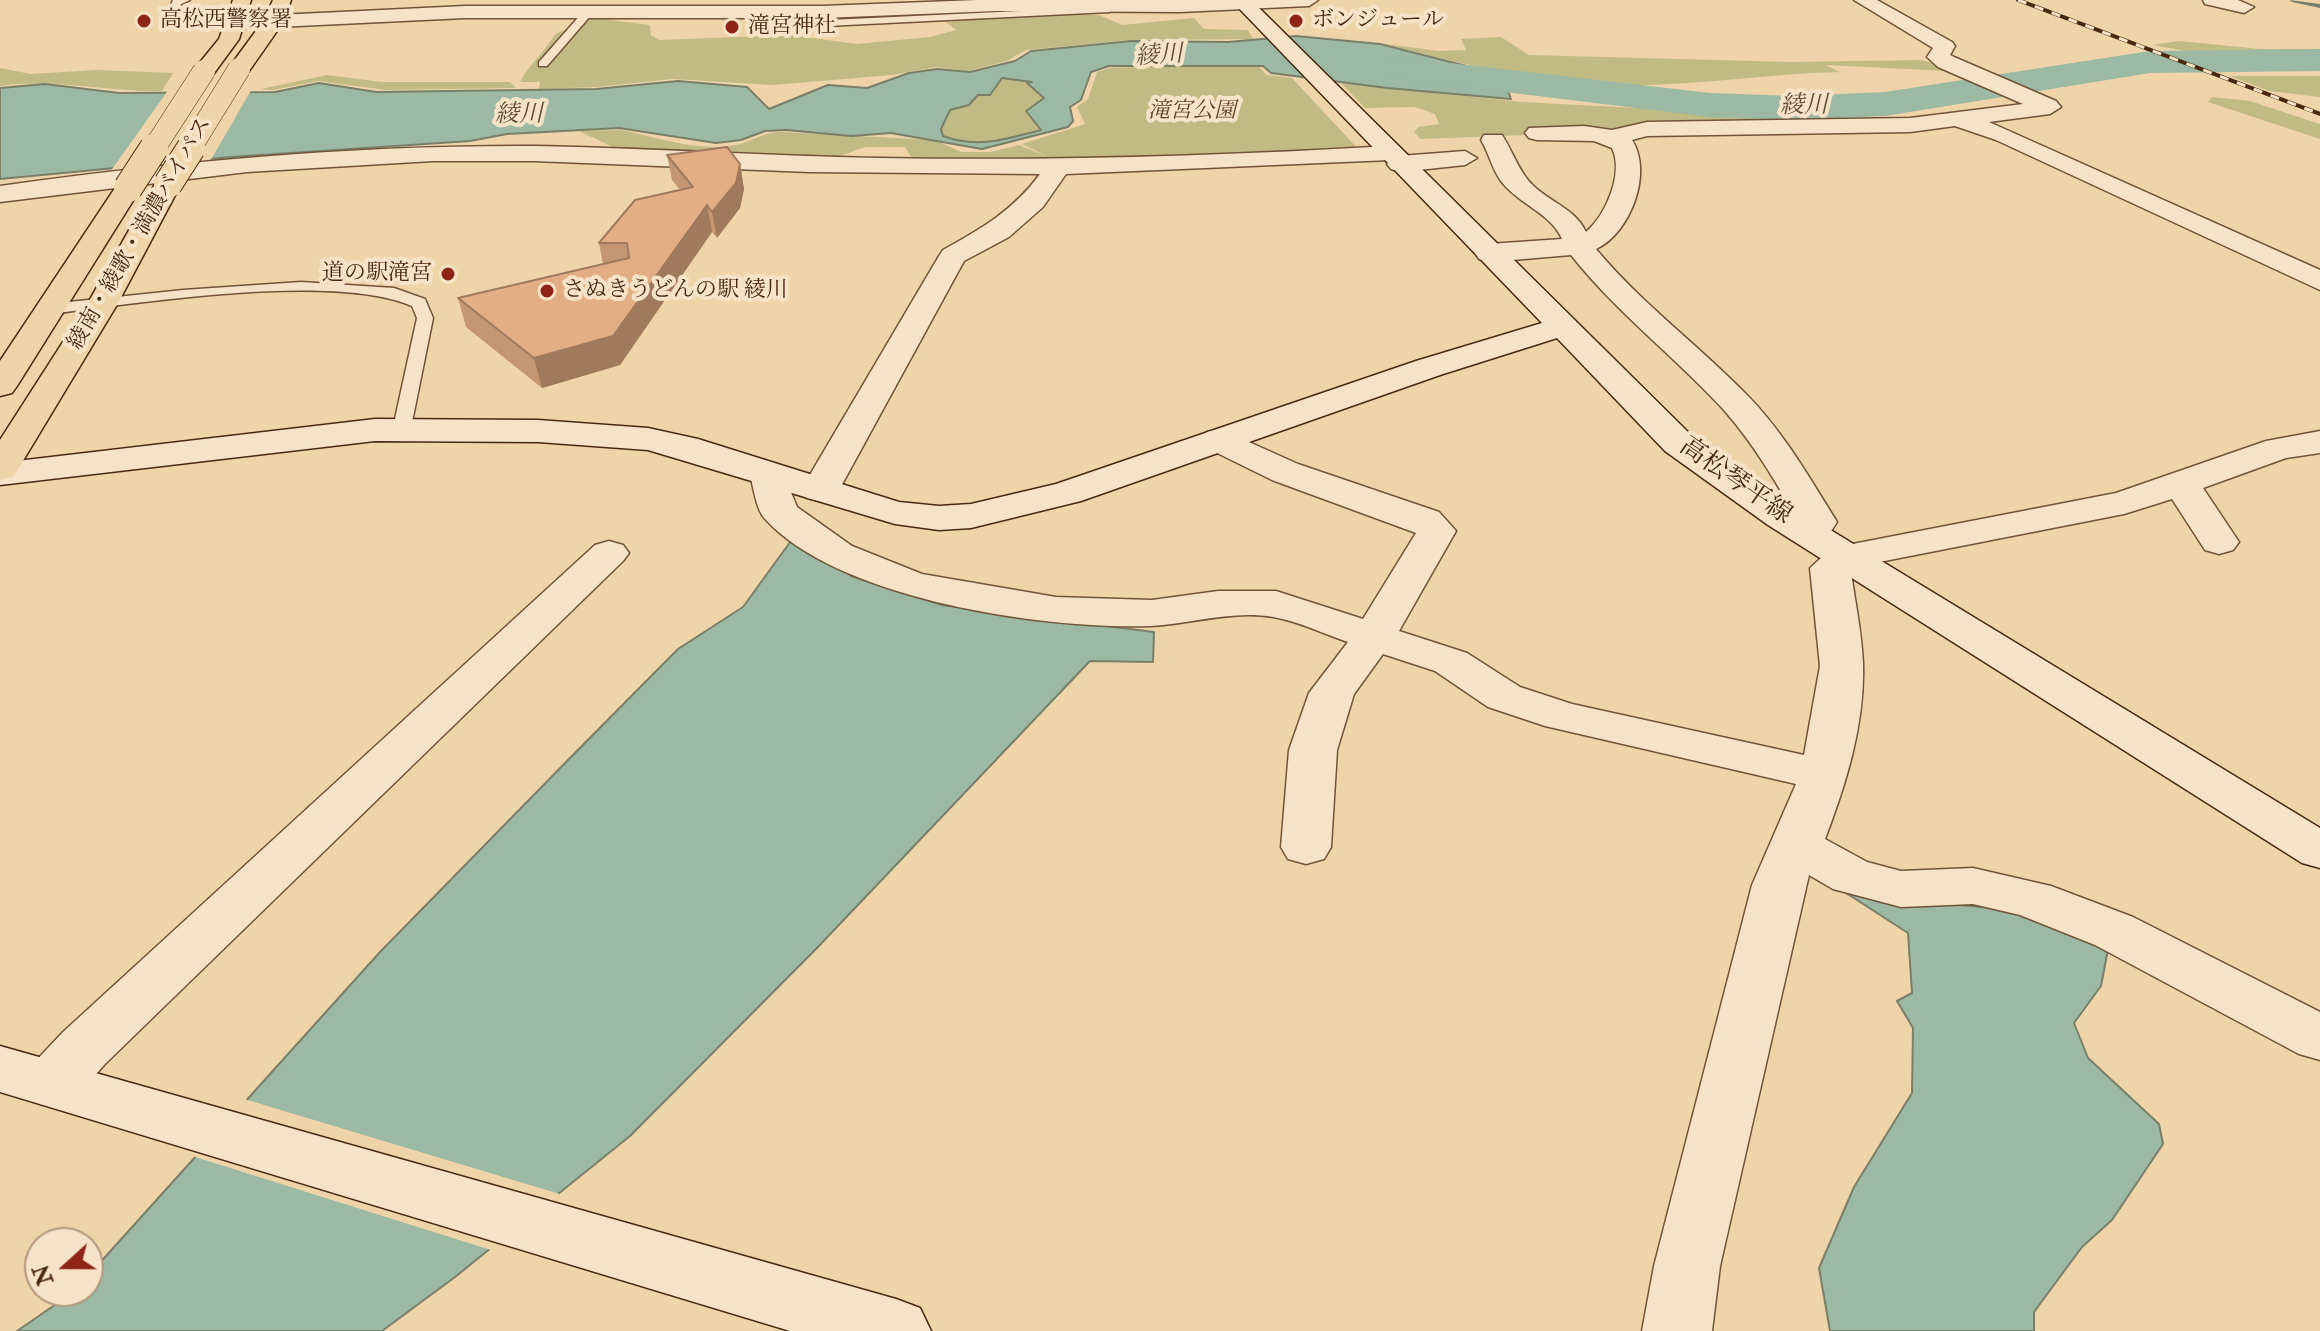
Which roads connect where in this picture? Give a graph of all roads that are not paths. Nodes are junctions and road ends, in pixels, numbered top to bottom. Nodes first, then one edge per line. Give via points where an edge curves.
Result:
1 (185, 0) edge
2 (242, 0) edge
3 (282, 0) edge
4 (1309, 0) edge
5 (1863, 0) edge
6 (2212, 0) edge
7 (1241, 1) edge
8 (994, 3) edge
9 (1180, 6) junction
10 (2244, 7) dead end
11 (587, 14) junction
12 (274, 21) junction
13 (236, 23) junction
14 (766, 26) dead end
15 (543, 64) dead end
16 (1961, 120) junction
17 (1537, 133) dead end
18 (1613, 137) junction
19 (1493, 140) dead end
20 (1465, 158) dead end
21 (1395, 159) junction
22 (1058, 166) junction
23 (0, 194) edge
24 (1579, 246) junction
25 (1489, 253) junction
26 (2320, 281) edge
27 (103, 303) junction
28 (50, 309) junction
29 (1561, 327) junction
30 (0, 386) edge
31 (403, 428) junction
32 (1220, 440) junction
33 (2320, 442) edge
34 (2279, 449) junction
35 (2320, 469) edge
36 (0, 471) edge
37 (768, 475) junction
38 (2181, 483) junction
39 (820, 490) junction
40 (2219, 542) dead end
41 (1828, 545) junction
42 (609, 553) dead end
43 (1375, 635) junction
44 (1823, 775) junction
45 (1799, 846) junction
46 (1306, 847) dead end
47 (2320, 851) edge
48 (2320, 1038) edge
49 (26, 1076) edge
50 (896, 1331) edge
51 (1677, 1331) edge

1 - 13 lane via 177,2 166,23
2 - 13 highway, 綾南・綾歌・満濃バイパス
3 - 12 highway, 綾南・綾歌・満濃バイパス
4 - 7 street
5 - 16 street via 1945,46 1938,57 1946,62 2050,107
6 - 10 street
7 - 9 street
7 - 21 street, 高松琴平線
8 - 9 street
8 - 11 street
9 - 14 lane
11 - 12 street via 453,12
11 - 15 lane
12 - 13 street
12 - 27 highway, 綾南・綾歌・満濃バイパス, bridge via 168,184
13 - 28 highway, 綾南・綾歌・満濃バイパス, bridge
16 - 18 street via 1647,129
16 - 26 street
17 - 18 street
18 - 24 street via 1625,148 1630,172 1626,191 1600,235
19 - 24 street via 1511,177 1567,220
20 - 21 street
21 - 22 street
21 - 25 street, 高松琴平線
22 - 23 street via 488,153 298,163
22 - 39 street via 1034,201 999,231 953,256
24 - 25 street
24 - 41 street via 1608,282 1711,378 1771,444
25 - 29 street, 高松琴平線
27 - 28 lane
27 - 31 lane via 290,287 413,297 425,318
27 - 36 highway, 綾南・綾歌・満濃バイパス
28 - 30 highway, 綾南・綾歌・満濃バイパス
29 - 32 street
29 - 41 street, 高松琴平線 via 1678,443
31 - 36 street
31 - 37 street via 648,439
32 - 39 street via 1068,493 971,516 916,517
32 - 43 street via 1285,472 1425,520 1437,531
33 - 34 street
34 - 35 street
34 - 38 street
37 - 39 street
37 - 43 street via 780,513 838,554 912,585 1056,610 1152,613 1218,604 1276,604
38 - 40 street
38 - 41 street via 2068,516
41 - 44 street via 1841,678
41 - 47 street, 高松琴平線
42 - 49 street via 84,1048
43 - 44 street via 1451,662 1504,697 1561,716
43 - 46 street via 1332,693 1313,750
44 - 45 street
45 - 48 street via 1851,876 1901,889 1973,886 2032,899 2114,931
45 - 51 street via 1778,885 1687,1266
49 - 50 street

